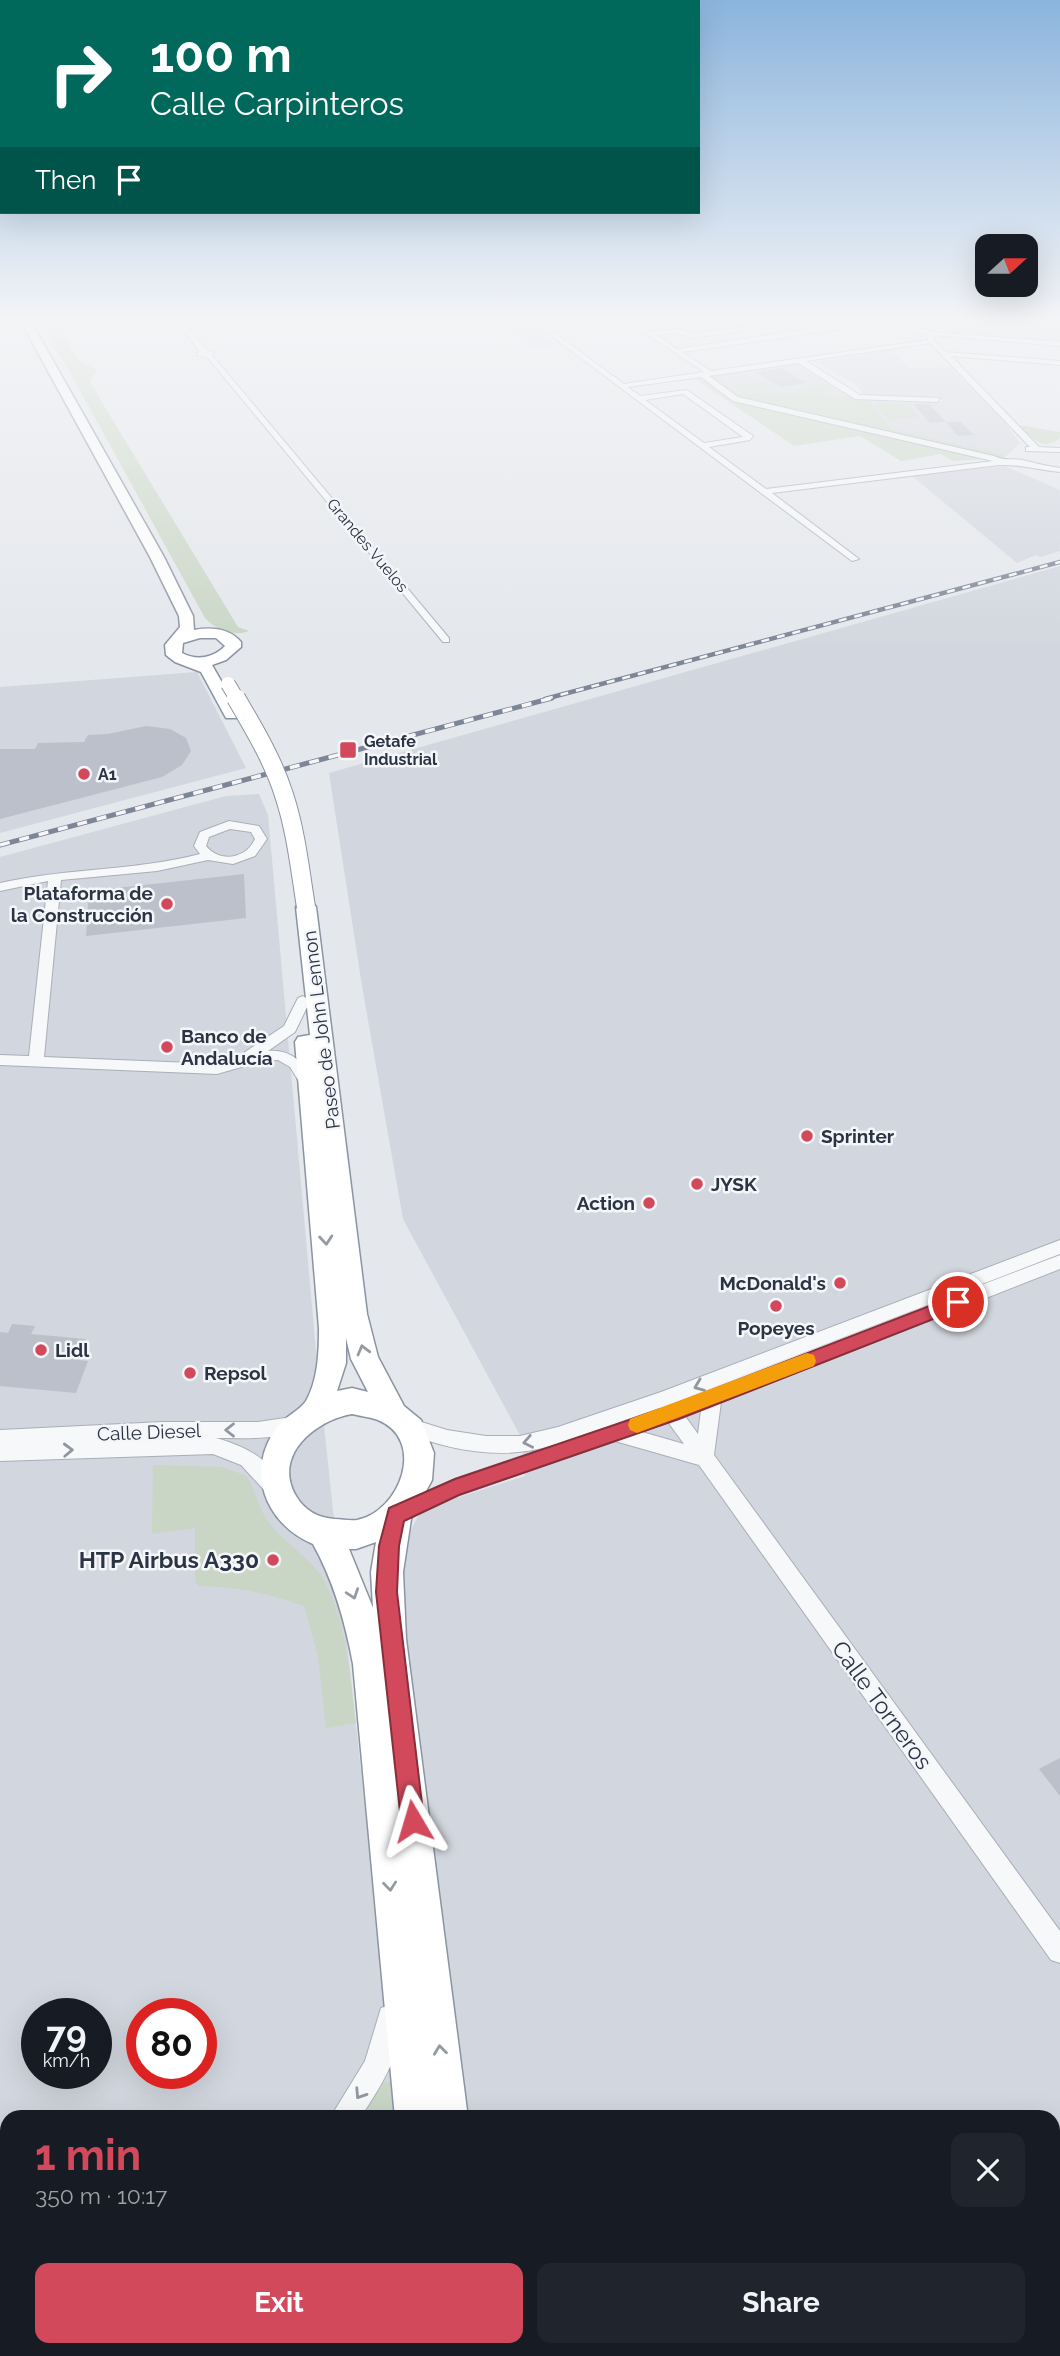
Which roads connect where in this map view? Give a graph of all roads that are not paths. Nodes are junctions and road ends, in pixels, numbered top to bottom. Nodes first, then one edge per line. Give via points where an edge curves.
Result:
1 (86, 430) edge
2 (96, 430) edge
3 (269, 430) edge
4 (679, 430) edge
5 (738, 430) edge
6 (871, 430) edge
7 (1020, 430) edge
8 (1060, 443) edge
9 (701, 446) junction
10 (1037, 448) junction
11 (1048, 449) junction
12 (1060, 450) edge
13 (1023, 462) junction
14 (999, 463) junction
15 (1059, 470) edge
16 (764, 492) junction
17 (855, 559) dead end
18 (211, 632) junction
19 (179, 639) junction
20 (446, 640) dead end
21 (226, 655) junction
22 (194, 662) junction
23 (222, 684) junction
24 (208, 856) junction
25 (55, 877) junction
26 (0, 887) edge
27 (299, 908) junction
28 (303, 1001) junction
29 (0, 1060) edge
30 (36, 1061) junction
31 (239, 1064) junction
32 (310, 1086) junction
33 (1060, 1247) edge
34 (1060, 1262) edge
35 (712, 1398) junction
36 (668, 1406) junction
37 (308, 1417) junction
38 (401, 1418) junction
39 (614, 1432) junction
40 (0, 1438) edge
41 (0, 1452) edge
42 (704, 1458) junction
43 (278, 1494) junction
44 (396, 1515) junction
45 (324, 1533) junction
46 (395, 1934) junction
47 (1060, 1951) edge
48 (349, 2110) edge
49 (414, 2110) edge
50 (447, 2110) edge

1 - 19 highway via 186,616 188,627
2 - 18 highway
3 - 20 street, Grandes Vuelos
4 - 9 street
5 - 9 street via 750,438
6 - 14 street via 994,458
7 - 10 street
8 - 11 street
9 - 16 street
10 - 11 street
10 - 13 street via 1021,452
11 - 12 street
13 - 14 street
13 - 15 street
14 - 16 street
16 - 17 street
18 - 19 highway
18 - 21 highway via 233,642
19 - 22 highway, Paseo de John Lennon via 173,654
21 - 22 highway
21 - 23 highway, Paseo de John Lennon
22 - 23 highway, Paseo de John Lennon
23 - 27 highway, Paseo de John Lennon via 276,808
24 - 24 street via 226,860 246,856 260,845 260,834 247,826 219,827 201,841
24 - 25 street via 181,864
25 - 26 street
25 - 30 street
27 - 28 highway, Paseo de John Lennon
38 -> 27 highway, Paseo de John Lennon via 365,1359 355,1314
28 - 31 street via 290,1029
28 - 32 highway, Paseo de John Lennon
29 - 30 street
30 - 31 street via 217,1069
31 - 32 street via 280,1055 295,1063
32 -> 37 highway, Paseo de John Lennon via 333,1328 332,1363
33 -> 36 street
34 - 35 street
35 - 36 street
35 - 42 street
36 -> 38 street via 520,1444 466,1442
36 - 39 street
36 - 42 street, Calle Torneros
37 - 38 highway via 352,1401 374,1403
37 -> 40 street, Calle Diesel via 258,1430
37 - 43 highway via 288,1436 276,1464
38 - 44 highway via 420,1448 421,1469 412,1493
39 - 42 street
39 - 44 street via 455,1488
41 -> 43 street, Calle Diesel via 214,1447 243,1454 260,1467
42 - 47 street, Calle Torneros
43 - 45 highway via 295,1519
44 - 45 highway via 356,1534
50 -> 44 highway via 390,1639 387,1572
45 -> 46 highway via 344,1568 363,1624
46 -> 48 street via 389,2034 364,2092
46 - 49 highway

